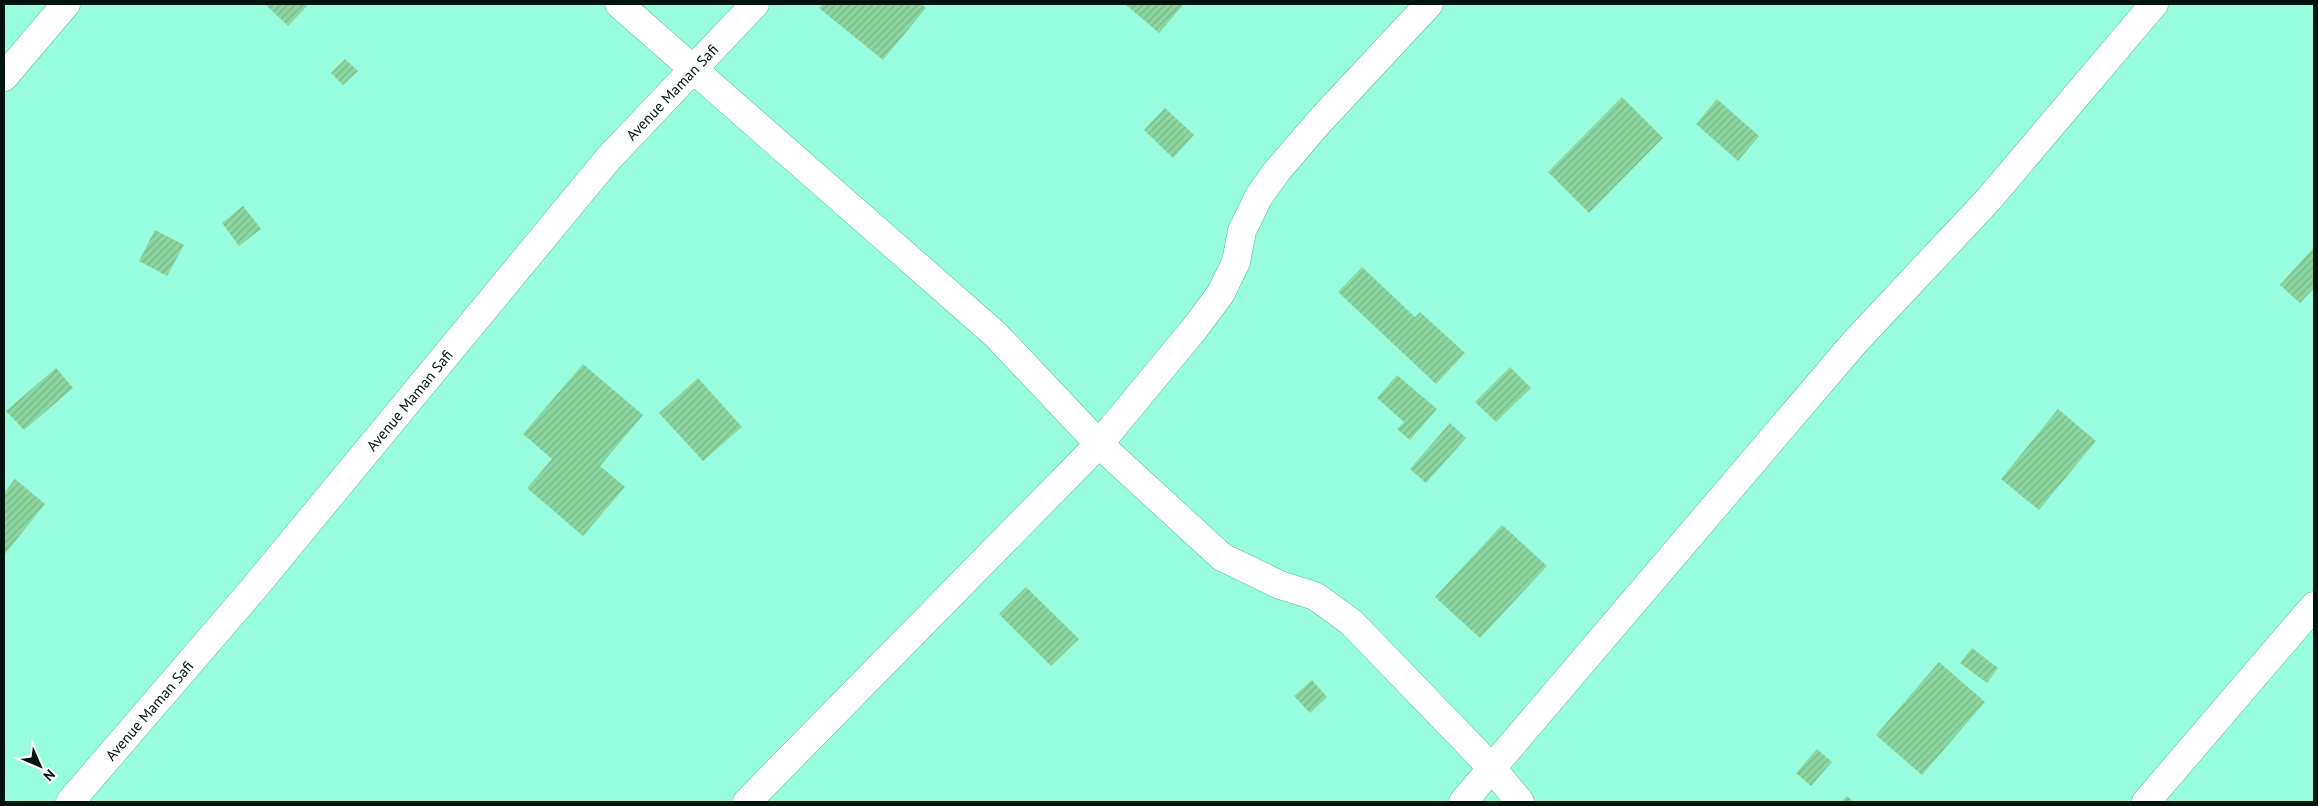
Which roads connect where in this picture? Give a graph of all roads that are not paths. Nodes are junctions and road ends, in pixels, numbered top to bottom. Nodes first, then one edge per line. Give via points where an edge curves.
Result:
1 (66, 4) edge
2 (619, 4) edge
3 (755, 4) edge
4 (1429, 4) edge
5 (2154, 4) edge
6 (694, 68) junction
7 (4, 77) edge
8 (1098, 444) junction
9 (2314, 606) edge
10 (1492, 768) junction
11 (70, 802) edge
12 (747, 802) edge
13 (1463, 802) edge
14 (1520, 802) edge
15 (2146, 802) edge

1 - 7 street
2 - 6 street
3 - 6 street, Avenue Maman Safi
4 - 8 street via 1319,122 1258,196 1242,231 1236,262 1221,293
5 - 10 street via 1989,199 1854,343
6 - 8 street via 995,334
6 - 11 street, Avenue Maman Safi via 608,158 254,588
8 - 10 street via 1222,557 1280,585 1315,596 1351,622
8 - 12 street
9 - 15 street
10 - 13 street
10 - 14 street

